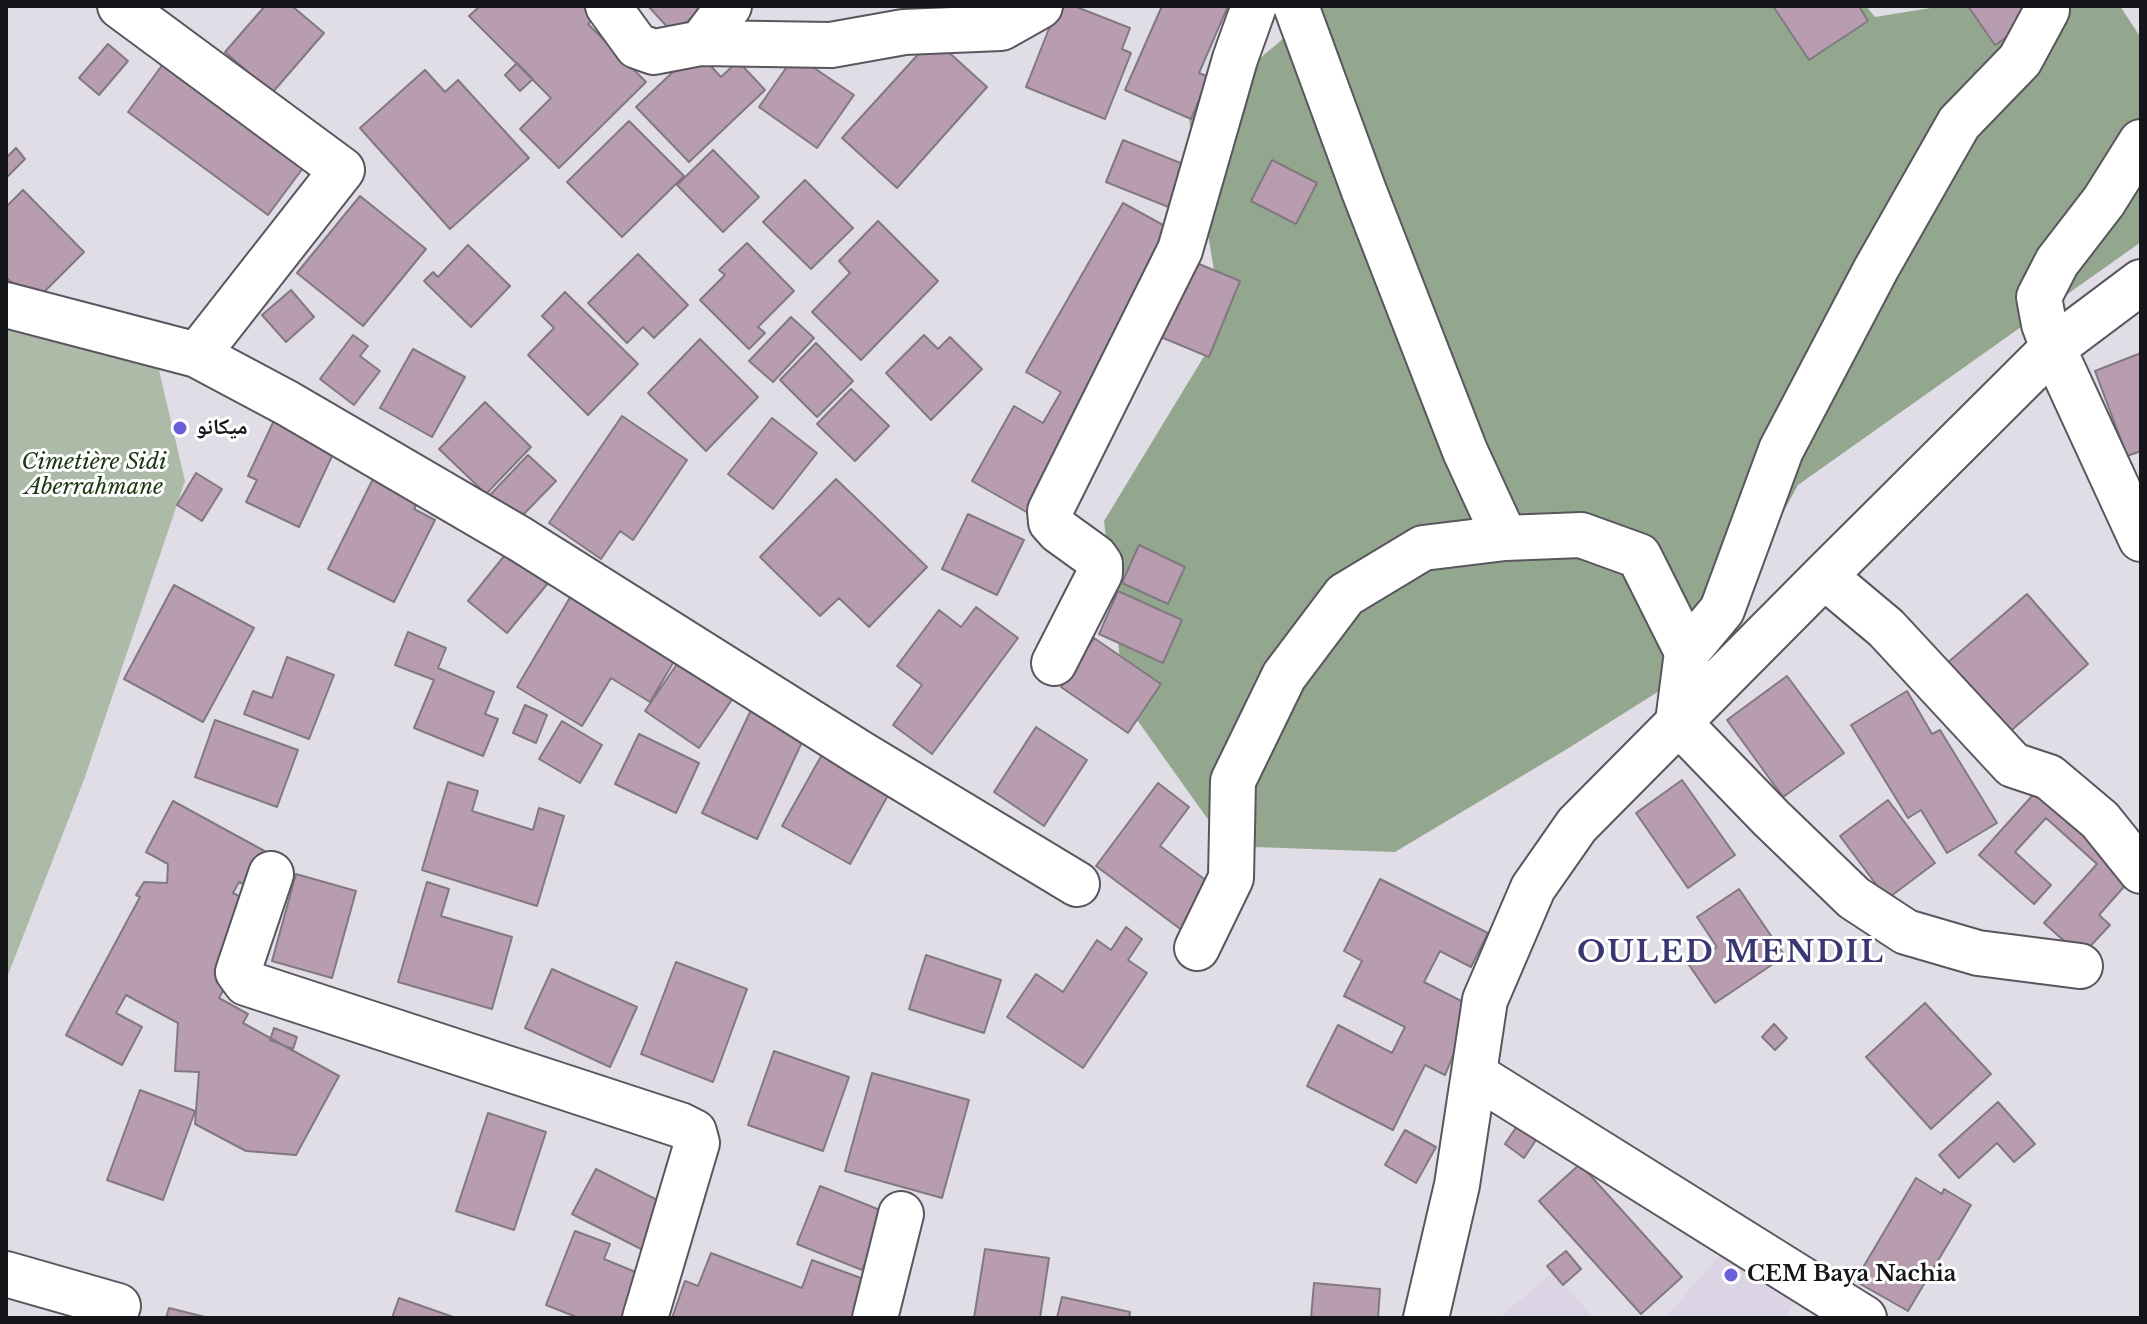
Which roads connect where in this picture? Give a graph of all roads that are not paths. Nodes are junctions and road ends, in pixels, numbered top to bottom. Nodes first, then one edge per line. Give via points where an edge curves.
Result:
1 (120, 6) edge
2 (608, 6) edge
3 (729, 6) edge
4 (1040, 6) edge
5 (1254, 6) edge
6 (1296, 6) edge
7 (2046, 6) edge
8 (701, 43) junction
9 (2141, 142) edge
10 (2141, 282) edge
11 (6, 305) edge
12 (2053, 348) junction
13 (197, 355) junction
14 (1505, 538) junction
15 (2141, 539) edge
16 (1824, 576) junction
17 (1687, 652) junction
18 (1054, 663) dead end
19 (1678, 722) junction
20 (2141, 871) edge
21 (271, 874) dead end
22 (1077, 884) dead end
23 (1197, 948) dead end
24 (2080, 966) dead end
25 (1475, 1075) junction
26 (901, 1214) dead end
27 (6, 1274) edge
28 (118, 1306) dead end
29 (645, 1318) edge
30 (875, 1318) edge
31 (1426, 1318) edge
32 (1864, 1318) edge

1 - 13 street via 342,170
2 - 8 street via 637,46 654,52
3 - 8 street
4 - 8 street via 1001,28 904,32 831,45
5 - 18 street via 1180,250 1050,511 1059,531 1100,564
6 - 14 street via 1459,436
7 - 17 street via 2020,60 1959,123 1884,256 1781,450 1722,610
9 - 12 street via 2057,262 2039,297
10 - 12 street
11 - 13 street
12 - 15 street
12 - 16 street
13 - 22 street via 520,539
14 - 17 street via 1581,535 1639,556
14 - 23 street via 1423,548 1345,595 1284,676 1233,781 1231,878
16 - 19 street
16 - 20 street via 1886,628 2013,765 2049,777 2100,820
17 - 19 street
19 - 24 street via 1854,898 1906,932 1978,953
19 - 25 street via 1577,825 1533,888 1485,1000
21 - 29 street via 238,972 246,983 694,1132 697,1143
25 - 31 street via 1457,1185
25 - 32 street
26 - 30 street
27 - 28 street

